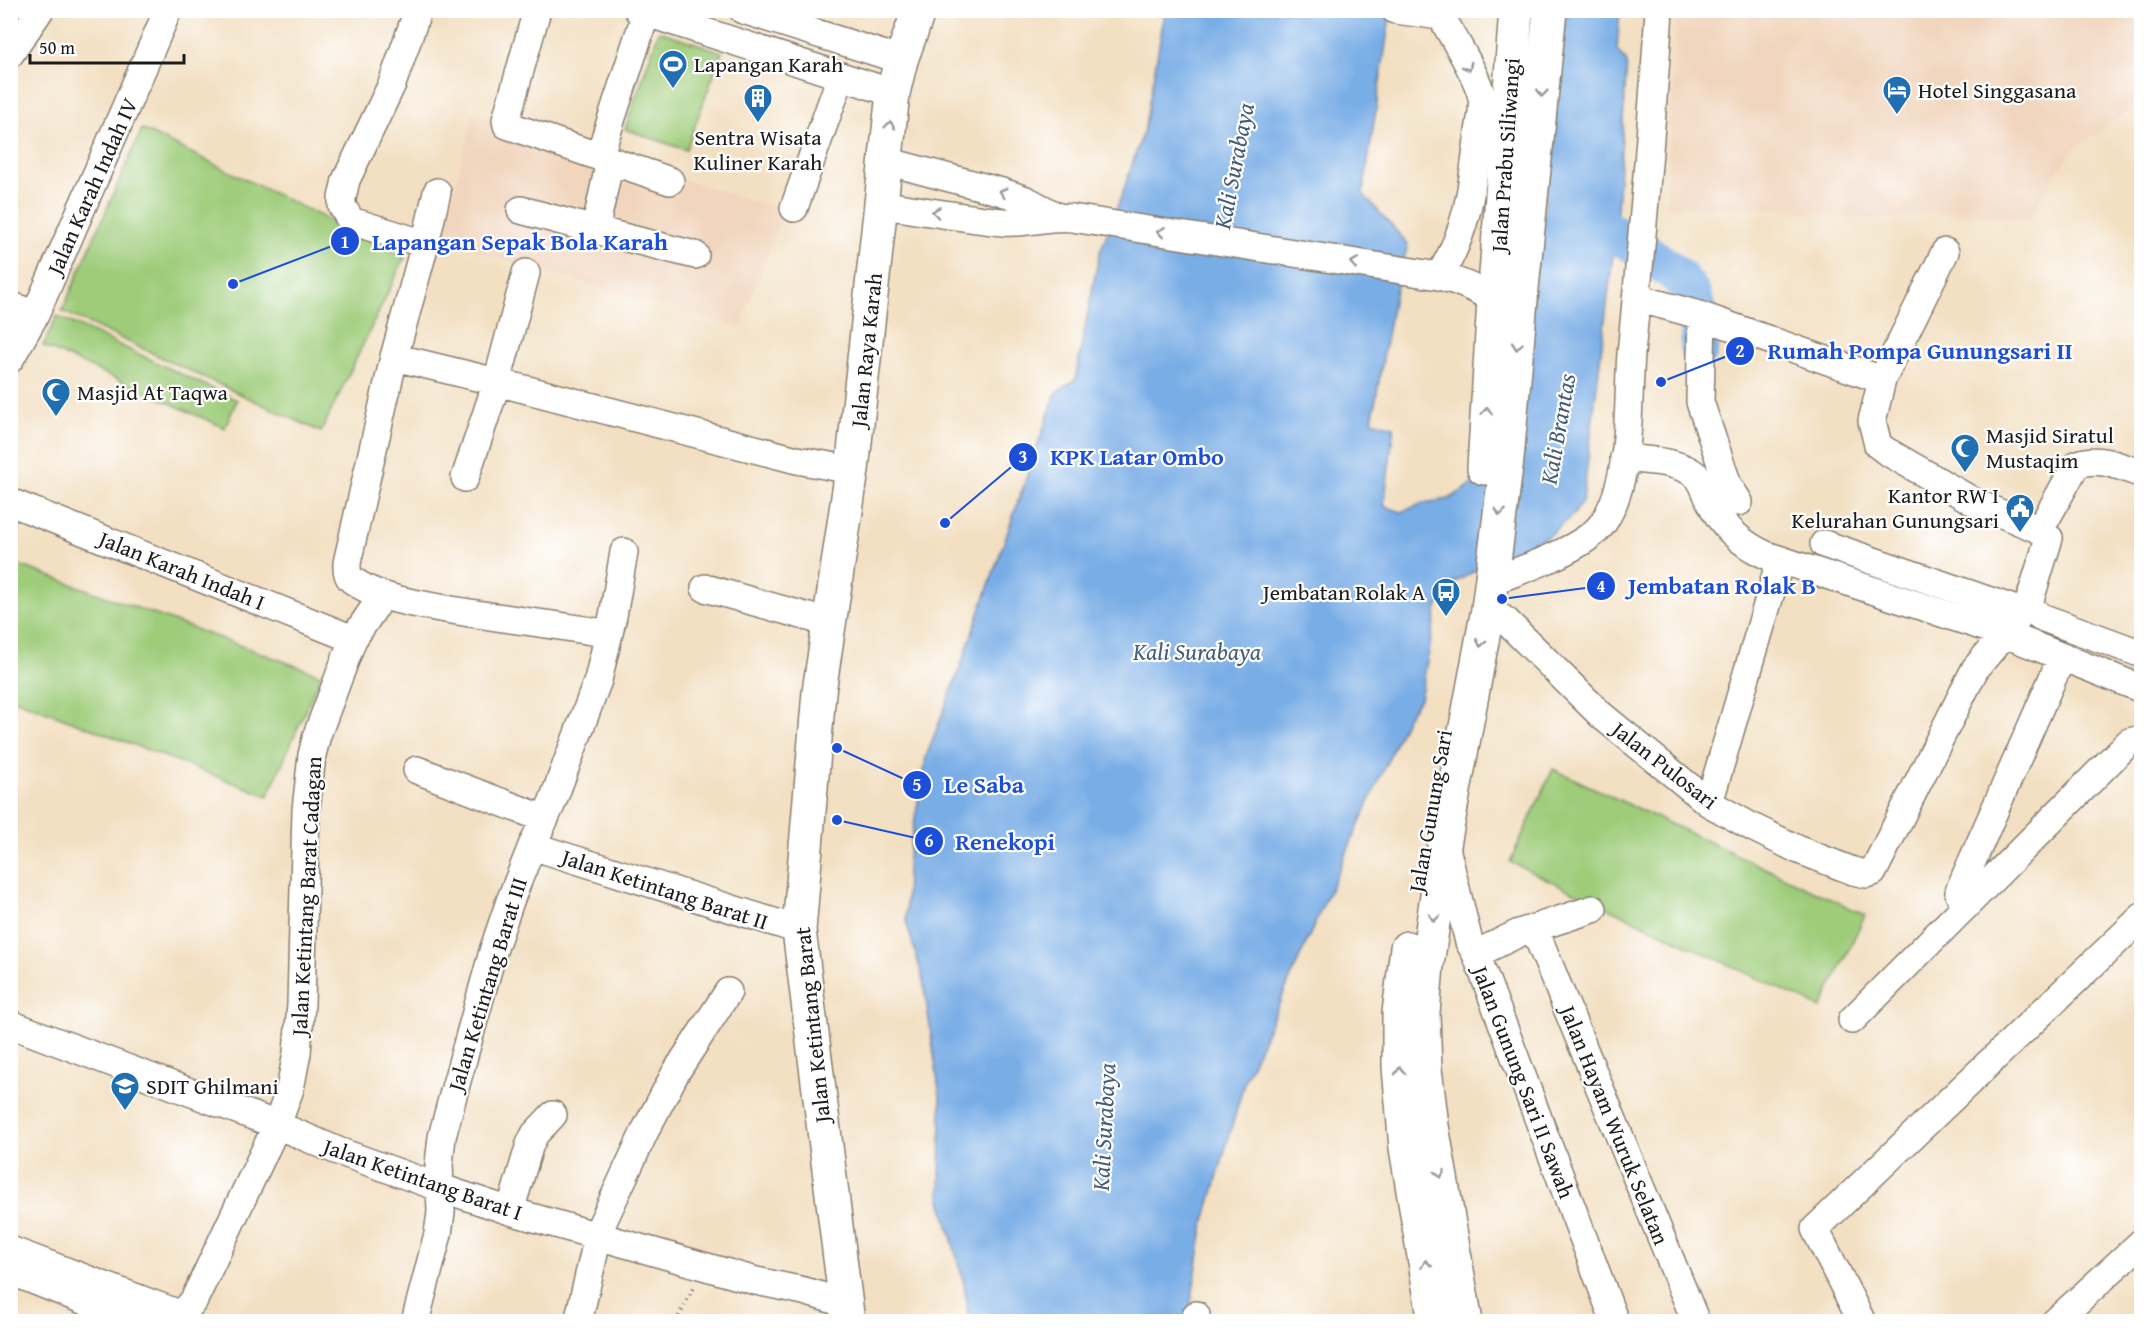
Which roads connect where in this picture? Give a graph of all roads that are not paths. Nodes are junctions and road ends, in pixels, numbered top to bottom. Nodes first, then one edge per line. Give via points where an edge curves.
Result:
1 (40, 10) edge
2 (168, 10) edge
3 (418, 10) edge
4 (537, 10) edge
5 (919, 10) edge
6 (1516, 10) edge
7 (1535, 10) edge
8 (1550, 10) edge
9 (1659, 10) edge
10 (643, 11) edge
11 (1404, 12) edge
12 (759, 13) edge
13 (1444, 13) edge
14 (10, 54) edge
15 (901, 60) junction
16 (1511, 72) junction
17 (841, 76) junction
18 (893, 93) junction
19 (1481, 114) junction
20 (604, 159) junction
21 (886, 161) junction
22 (670, 181) dead end
23 (437, 192) dead end
24 (882, 205) junction
25 (794, 207) dead end
26 (521, 210) dead end
27 (1064, 217) junction
28 (595, 230) junction
29 (426, 244) junction
30 (1945, 252) dead end
31 (695, 255) dead end
32 (526, 273) dead end
33 (1439, 276) junction
34 (1508, 294) junction
35 (1637, 298) junction
36 (23, 310) edge
37 (1697, 315) junction
38 (394, 357) junction
39 (10, 359) edge
40 (1882, 380) junction
41 (497, 382) junction
42 (1624, 458) junction
43 (852, 470) junction
44 (2142, 474) edge
45 (465, 478) dead end
46 (1725, 499) junction
47 (10, 502) edge
48 (2045, 534) junction
49 (624, 552) dead end
50 (1780, 561) junction
51 (1486, 582) junction
52 (705, 588) dead end
53 (383, 595) junction
54 (2016, 621) junction
55 (830, 623) junction
56 (609, 634) junction
57 (352, 639) junction
58 (2139, 648) edge
59 (2062, 657) junction
60 (2142, 689) edge
61 (819, 692) joint
62 (2142, 739) edge
63 (417, 770) dead end
64 (1709, 803) junction
65 (545, 819) junction
66 (1445, 839) junction
67 (532, 846) junction
68 (1967, 905) junction
69 (1593, 909) dead end
70 (2142, 917) edge
71 (1533, 928) junction
72 (799, 930) junction
73 (1476, 954) junction
74 (728, 992) dead end
75 (1852, 1020) dead end
76 (10, 1024) edge
77 (553, 1116) dead end
78 (277, 1125) junction
79 (1418, 1128) junction
80 (441, 1188) junction
81 (510, 1211) junction
82 (597, 1235) junction
83 (2139, 1249) edge
84 (10, 1250) edge
85 (10, 1271) edge
86 (846, 1312) edge
87 (138, 1322) edge
88 (415, 1322) edge
89 (578, 1322) edge
90 (1435, 1322) edge
91 (1466, 1322) edge
92 (1615, 1322) edge
93 (1696, 1322) edge
94 (1862, 1322) edge
95 (2055, 1322) edge

1 - 14 street
2 - 36 street, Jalan Karah Indah IV
3 - 29 street via 392,84 346,180 342,198 344,212 351,221
4 - 20 street via 507,124
5 - 15 main road, Jalan Raya Karah
6 - 16 main road, Jalan Prabu Siliwangi
7 - 16 street via 1531,40
8 -> 34 main road, Jalan Prabu Siliwangi
9 - 35 street
10 - 17 street
10 - 20 street
11 - 13 street
12 - 15 street
13 -> 19 street via 1479,86
15 - 18 main road, Jalan Raya Karah
16 - 19 street
16 - 34 main road, Jalan Prabu Siliwangi
17 - 18 street
17 - 25 street
21 -> 18 main road, Jalan Raya Karah
19 - 33 street via 1463,227
20 - 22 street
20 - 28 street
21 - 24 main road, Jalan Raya Karah
27 -> 21 street via 1002,192
23 - 29 street
27 -> 24 street via 1003,222
24 - 43 main road, Jalan Raya Karah
26 - 28 street
33 -> 27 street
28 - 31 street
29 - 38 street
30 - 40 street
32 - 41 street
33 - 34 street via 1480,291
34 - 51 main road, Jalan Gunung Sari
35 - 37 street
35 - 42 street
36 - 39 street, Jalan Karah Indah IV
37 - 40 street
37 - 46 street via 1700,402
38 - 41 street
38 - 53 street via 347,563 350,579
40 - 48 street via 1872,416 1878,445 1976,503
41 - 43 street via 797,460
41 - 45 street
42 - 46 street via 1669,464 1690,472
42 - 51 street via 1612,506 1593,534 1524,570
43 - 55 main road, Jalan Raya Karah
44 - 48 street via 2093,461 2076,465
46 - 50 street via 1723,522 1751,548
47 - 57 street, Jalan Karah Indah I
48 - 54 street
49 - 56 street, Jalan Ketintang Barat III
50 - 54 street via 1826,557
50 - 64 street
51 - 64 street, Jalan Pulosari via 1507,622 1601,715
51 -> 66 main road, Jalan Gunung Sari
79 -> 51 main road, Jalan Gunung Sari via 1400,1067 1399,1013 1408,935
52 - 55 street
53 - 56 street via 504,620
53 - 57 street, Jalan Ketintang Barat Cadagan
54 - 58 street via 2041,617
54 - 59 street
54 - 64 street, Jalan Pulosari via 1975,669 1872,873 1853,871 1799,850
55 - 61 main road, Jalan Raya Karah
56 - 65 street, Jalan Ketintang Barat III via 591,699
57 - 78 street, Jalan Ketintang Barat Cadagan via 317,735 308,777 300,1023 290,1089
59 - 60 street
59 - 68 street via 1959,891
61 - 72 main road, Jalan Ketintang Barat
62 - 68 street via 2129,742
63 - 65 street
65 - 67 street, Jalan Ketintang Barat III
66 - 73 street, Jalan Gunung Sari II Sawah via 1465,929
66 -> 79 main road, Jalan Gunung Sari via 1427,965 1423,1013 1425,1069
67 - 72 street, Jalan Ketintang Barat II
67 - 80 street, Jalan Ketintang Barat III via 494,948 447,1117 439,1164
68 - 75 street
69 - 71 street
70 - 94 street via 1815,1229
71 - 73 street
71 - 93 street, Jalan Hayam Wuruk Selatan
72 - 86 main road, Jalan Ketintang Barat
73 - 92 street, Jalan Gunung Sari II Sawah
74 - 82 street via 676,1072
76 - 78 street, Jalan Ketintang Barat I
77 - 81 street via 530,1144
78 - 80 street, Jalan Ketintang Barat I
78 - 84 street, Jalan Ketintang Barat Cadagan via 194,1300 185,1311 174,1312
90 -> 79 main road, Jalan Gunung Sari
79 -> 91 main road, Jalan Gunung Sari
80 - 81 street, Jalan Ketintang Barat I
80 - 88 street, Jalan Ketintang Barat III via 438,1234
81 - 82 street, Jalan Ketintang Barat I
82 - 86 street, Jalan Ketintang Barat I
82 - 89 street
83 - 95 street
85 - 87 street

